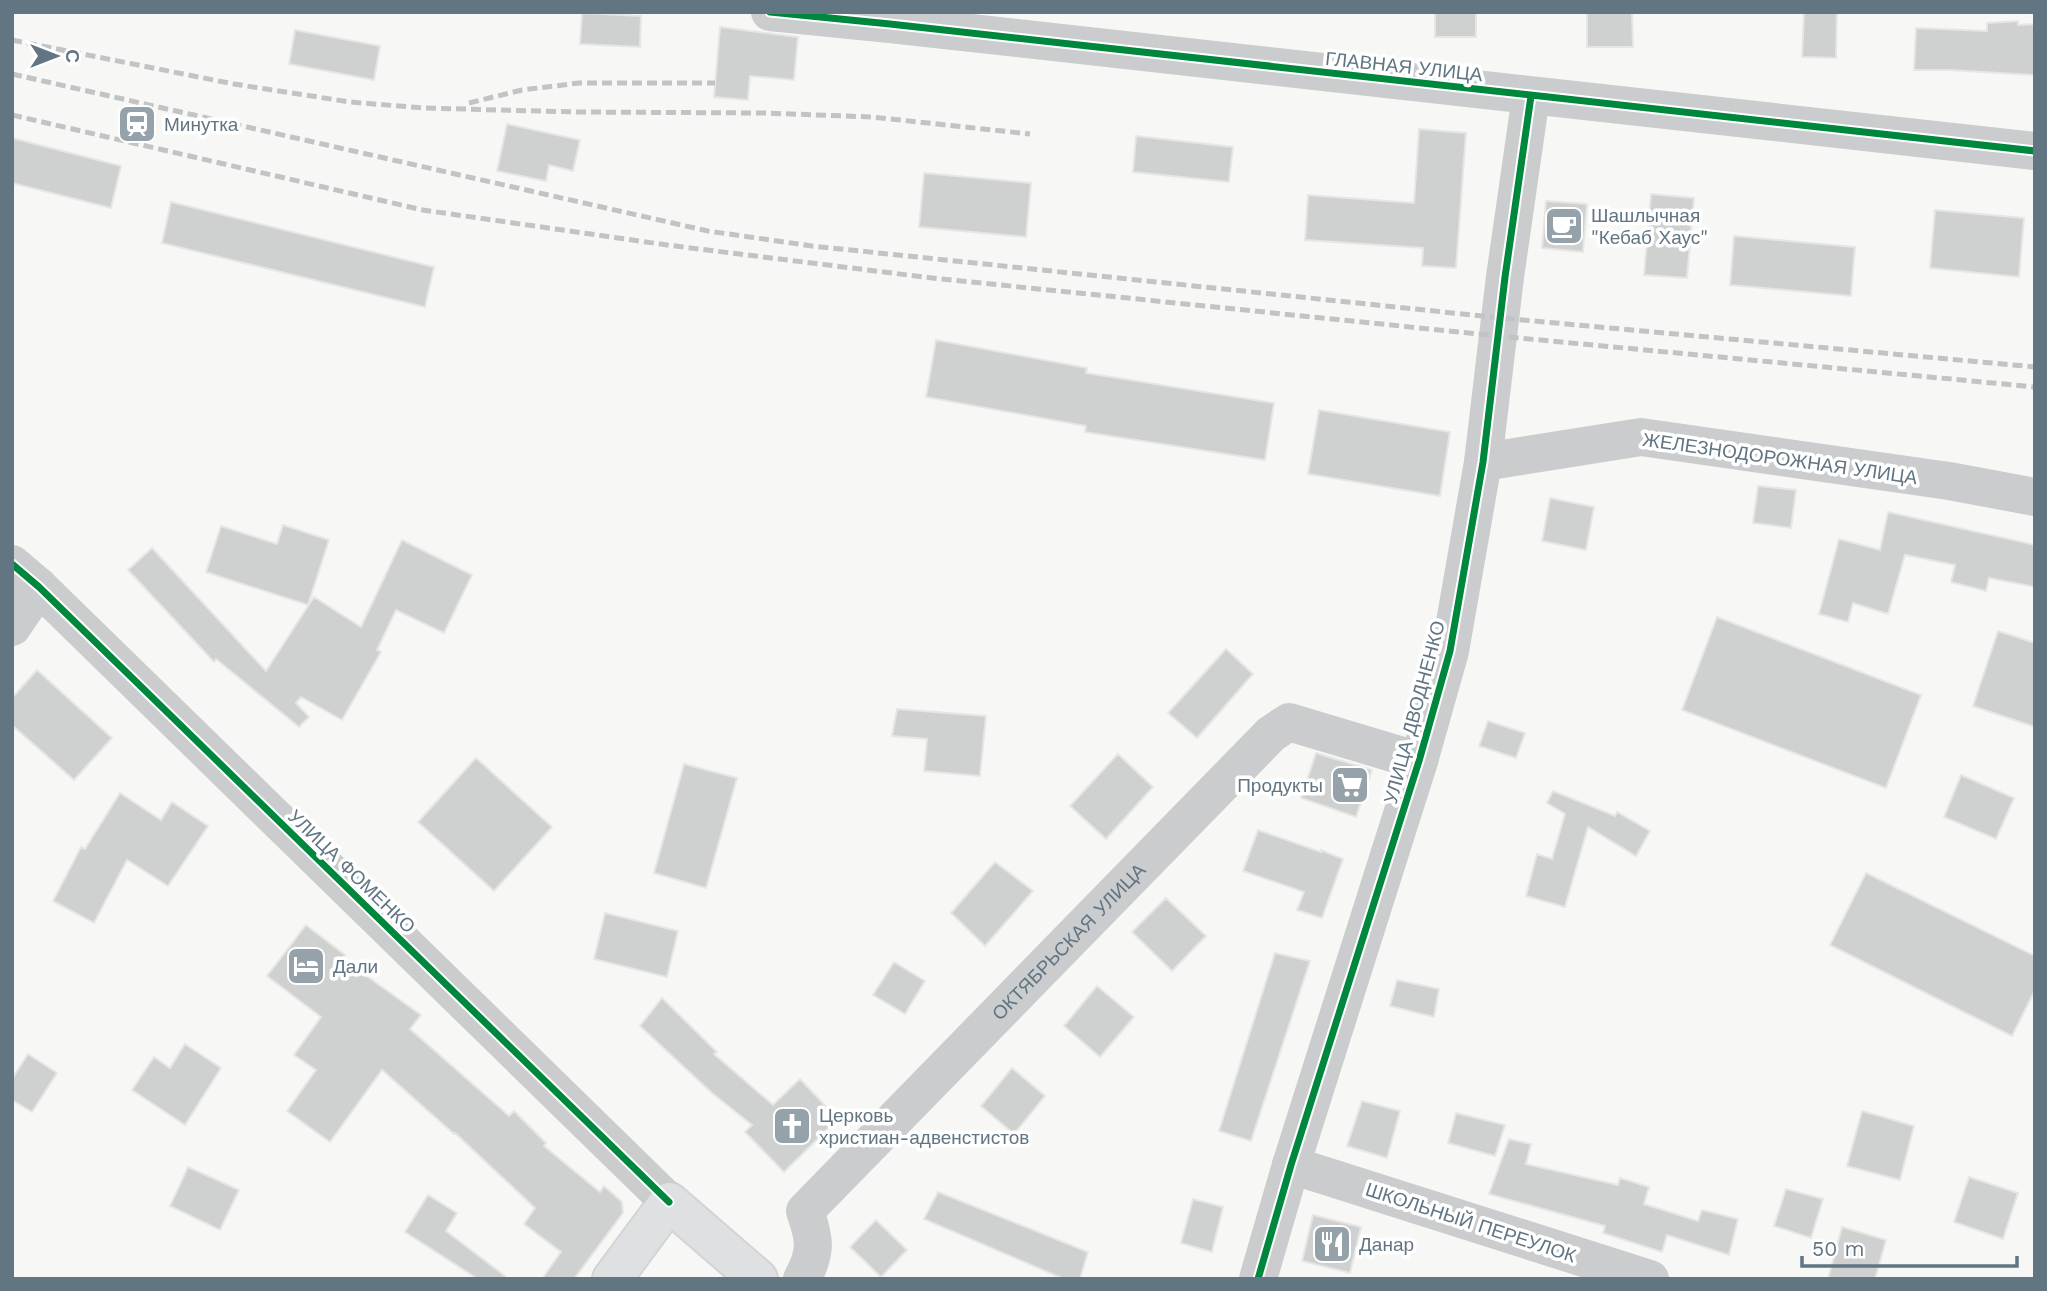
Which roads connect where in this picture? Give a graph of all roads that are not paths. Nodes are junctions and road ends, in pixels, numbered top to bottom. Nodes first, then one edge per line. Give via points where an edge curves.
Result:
1 (770, 12) edge
2 (890, 18) edge
3 (1531, 96) junction
4 (2035, 151) edge
5 (1483, 462) junction
6 (2035, 497) edge
7 (26, 576) edge
8 (12, 626) edge
9 (1419, 761) junction
10 (1292, 1165) junction
11 (669, 1202) junction
12 (612, 1279) edge
13 (758, 1279) edge
14 (802, 1279) edge
15 (1258, 1279) edge
16 (1650, 1279) edge

1 - 2 street, ГЛАВНАЯ УЛИЦА
2 - 3 street, ГЛАВНАЯ УЛИЦА
3 - 4 street, ГЛАВНАЯ УЛИЦА
3 - 5 street, УЛИЦА ДВОДНЕНКО
5 - 6 street, ЖЕЛЕЗНОДОРОЖНАЯ УЛИЦА via 1641,437
5 - 9 street, УЛИЦА ДВОДНЕНКО via 1454,633
7 - 8 street
7 - 11 street, УЛИЦА ФОМЕНКО
9 - 10 street, УЛИЦА ДВОДНЕНКО
9 - 14 street, ОКТЯБРЬСКАЯ УЛИЦА via 1289,722 1271,734 805,1211 813,1234 811,1262
10 - 15 street, УЛИЦА ДВОДНЕНКО
10 - 16 street, ШКОЛЬНЫЙ ПЕРЕУЛОК
11 - 12 main road
11 - 13 main road, УЛИЦА ФОМЕНКО

